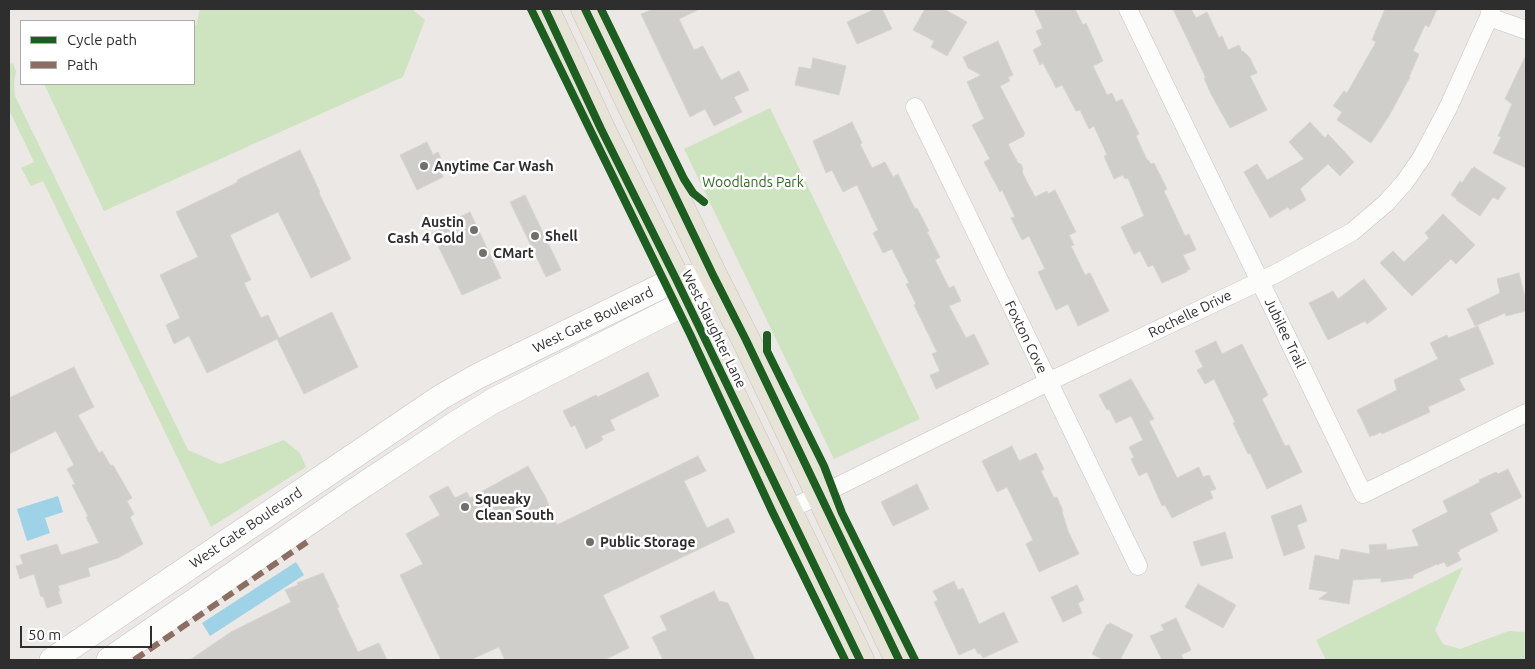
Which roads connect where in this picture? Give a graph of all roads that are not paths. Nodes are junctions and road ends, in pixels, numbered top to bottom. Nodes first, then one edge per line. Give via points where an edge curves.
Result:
1 (545, 9) edge
2 (585, 9) edge
3 (1128, 9) edge
4 (1490, 13) edge
5 (1526, 30) edge
6 (915, 107) dead end
7 (713, 275) junction
8 (1260, 281) junction
9 (682, 291) junction
10 (1048, 382) junction
11 (1526, 413) edge
12 (329, 472) junction
13 (820, 495) junction
14 (347, 496) junction
15 (787, 510) junction
16 (1138, 566) dead end
17 (52, 660) edge
18 (109, 660) edge
19 (860, 660) edge
20 (899, 660) edge

1 - 9 main road, West Slaughter Lane
2 - 7 main road, West Slaughter Lane
3 - 8 street, Jubilee Trail
4 - 5 street
4 - 8 street, Rochelle Drive via 1448,108 1404,183 1352,232
6 - 10 street, Foxton Cove
7 - 9 main road, West Gate Boulevard
7 - 13 main road, West Slaughter Lane
8 - 10 street, Rochelle Drive
8 - 11 street, Jubilee Trail via 1363,494
9 - 12 main road, West Gate Boulevard via 478,376 434,401
9 - 14 main road, West Gate Boulevard via 457,423
9 - 15 main road, West Slaughter Lane
10 - 13 street, Rochelle Drive
10 - 16 street, Foxton Cove
12 - 14 main road
12 - 17 main road, West Gate Boulevard
13 - 15 street, Rochelle Drive
13 - 20 main road, West Slaughter Lane
14 - 18 main road, West Gate Boulevard
15 - 19 main road, West Slaughter Lane

